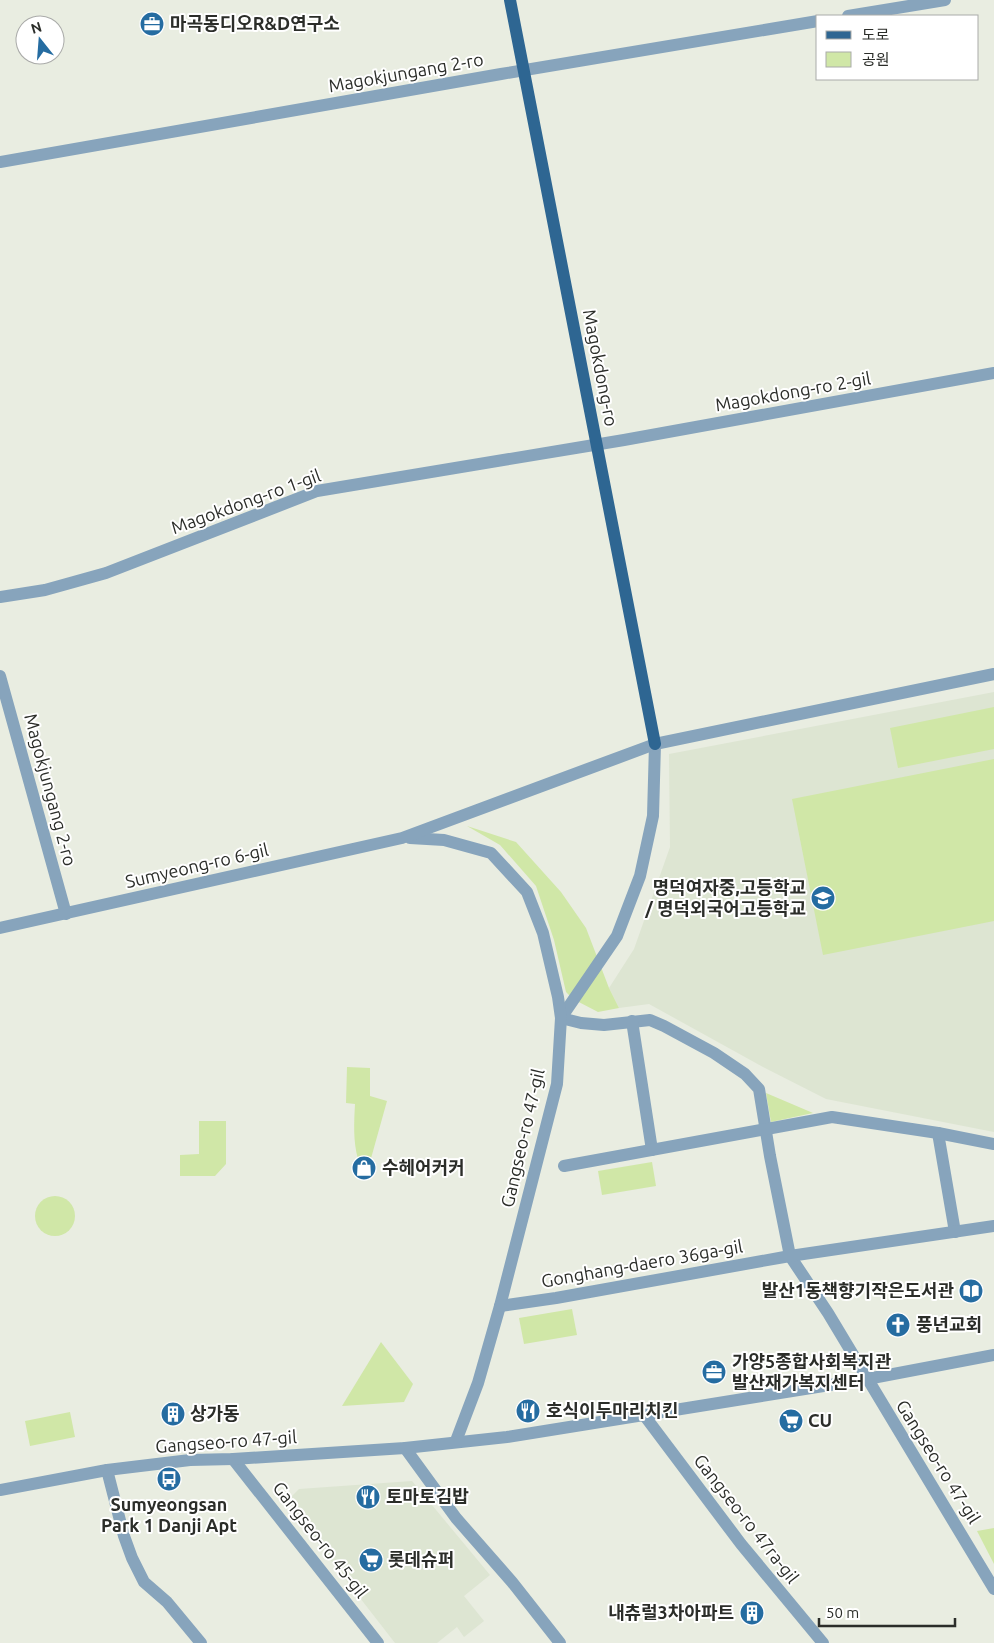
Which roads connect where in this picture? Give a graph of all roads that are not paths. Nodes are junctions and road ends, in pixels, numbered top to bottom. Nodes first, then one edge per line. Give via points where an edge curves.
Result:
1 (510, 0) edge
2 (945, 0) edge
3 (854, 15) edge
4 (816, 21) edge
5 (523, 70) junction
6 (0, 162) edge
7 (994, 373) edge
8 (598, 445) junction
9 (0, 597) edge
10 (994, 674) edge
11 (0, 676) edge
12 (655, 744) junction
13 (402, 838) junction
14 (66, 914) junction
15 (0, 928) edge
16 (561, 1018) junction
17 (632, 1021) junction
18 (766, 1130) junction
19 (938, 1133) junction
20 (994, 1144) edge
21 (652, 1150) junction
22 (564, 1166) dead end
23 (994, 1226) edge
24 (955, 1232) junction
25 (790, 1256) junction
26 (500, 1306) junction
27 (994, 1355) edge
28 (867, 1379) junction
29 (644, 1415) junction
30 (456, 1442) junction
31 (405, 1448) junction
32 (233, 1459) junction
33 (107, 1470) junction
34 (0, 1490) edge
35 (994, 1589) edge
36 (201, 1643) edge
37 (378, 1643) edge
38 (560, 1643) edge
39 (823, 1643) edge

1 - 5 main road, Magokdong-ro
2 - 3 street
4 - 5 street, Magokjungang 2-ro
5 - 6 street, Magokjungang 2-ro
5 - 8 main road, Magokdong-ro
7 - 8 street, Magokdong-ro 2-gil
8 - 9 street, Magokdong-ro 1-gil via 317,491 106,573 45,590
8 - 12 main road, Magokdong-ro
10 - 12 street
11 - 14 street, Magokjungang 2-ro
12 - 13 street
12 - 16 street via 653,816 640,876 617,936
13 - 14 street, Sumyeong-ro 6-gil
13 - 16 street, Gangseo-ro 47-gil via 444,840 491,853 527,892 543,933
14 - 15 street, Sumyeong-ro 6-gil
16 - 17 street via 604,1025
16 - 26 street, Gangseo-ro 47-gil via 557,1084
17 - 18 street via 650,1020 664,1026 745,1074 759,1089
17 - 21 street
18 - 19 street via 832,1117
18 - 21 street
18 - 25 street
19 - 20 street
19 - 24 street
21 - 22 street
23 - 24 street, Gonghang-daero 36ga-gil
24 - 25 street, Gonghang-daero 36ga-gil
25 - 26 street, Gonghang-daero 36ga-gil
25 - 28 street, Gangseo-ro 47-gil
26 - 30 street, Gangseo-ro 47-gil via 478,1383
27 - 28 street, Gangseo-ro 47-gil
28 - 29 street, Gangseo-ro 47-gil
28 - 35 street, Gangseo-ro 47-gil
29 - 30 street, Gangseo-ro 47-gil
29 - 39 street, Gangseo-ro 47ra-gil via 741,1544
30 - 31 street, Gangseo-ro 47-gil
31 - 32 street, Gangseo-ro 47-gil
31 - 38 street via 456,1518
32 - 33 street, Gangseo-ro 47-gil via 190,1460
32 - 37 street, Gangseo-ro 45-gil
33 - 34 street, Gangseo-ro 47-gil
33 - 36 street via 124,1536 144,1582 167,1602

